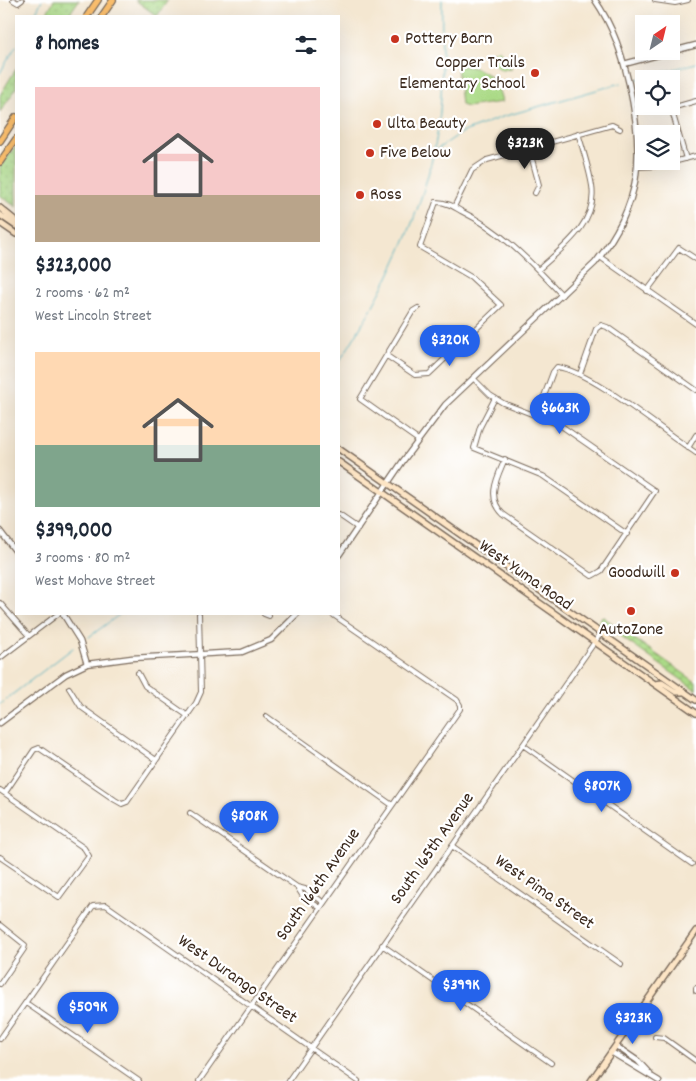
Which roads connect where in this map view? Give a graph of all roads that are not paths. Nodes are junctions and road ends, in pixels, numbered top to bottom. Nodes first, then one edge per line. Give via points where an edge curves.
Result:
1 (12, 0) edge
2 (98, 0) edge
3 (113, 0) edge
4 (595, 0) edge
5 (655, 0) edge
6 (688, 0) edge
7 (20, 1) edge
8 (88, 15) edge
9 (103, 15) edge
10 (696, 45) edge
11 (624, 64) junction
12 (696, 101) edge
13 (15, 118) edge
14 (637, 125) edge
15 (620, 129) dead end
16 (578, 133) junction
17 (15, 140) edge
18 (0, 141) edge
19 (529, 148) junction
20 (696, 156) edge
21 (686, 160) junction
22 (680, 161) edge
23 (0, 162) edge
24 (637, 170) edge
25 (535, 193) dead end
26 (454, 207) junction
27 (0, 208) edge
28 (0, 215) edge
29 (15, 220) edge
30 (0, 222) edge
31 (15, 225) edge
32 (15, 233) edge
33 (600, 257) junction
34 (696, 259) edge
35 (538, 270) junction
36 (647, 290) junction
37 (562, 295) junction
38 (418, 308) dead end
39 (696, 324) edge
40 (387, 356) junction
41 (580, 374) junction
42 (472, 378) junction
43 (696, 390) edge
44 (495, 398) junction
45 (537, 415) junction
46 (696, 435) edge
47 (418, 440) junction
48 (688, 448) junction
49 (340, 450) edge
50 (696, 454) edge
51 (505, 459) junction
52 (340, 463) edge
53 (388, 484) junction
54 (382, 493) junction
55 (340, 516) edge
56 (358, 528) junction
57 (0, 531) edge
58 (627, 534) junction
59 (15, 551) edge
60 (340, 554) edge
61 (0, 603) edge
62 (57, 615) edge
63 (64, 615) edge
64 (199, 615) edge
65 (296, 615) edge
66 (333, 615) edge
67 (601, 633) junction
68 (29, 636) junction
69 (595, 642) junction
70 (201, 655) junction
71 (0, 658) edge
72 (87, 664) junction
73 (138, 673) dead end
74 (655, 684) junction
75 (69, 688) dead end
76 (686, 692) junction
77 (696, 700) edge
78 (696, 713) edge
79 (188, 716) junction
80 (266, 716) dead end
81 (0, 723) edge
82 (523, 746) junction
83 (156, 760) junction
84 (0, 790) edge
85 (5, 793) junction
86 (392, 805) junction
87 (190, 813) dead end
88 (452, 846) junction
89 (0, 857) edge
90 (692, 864) dead end
91 (297, 888) junction
92 (311, 894) junction
93 (307, 899) junction
94 (323, 902) junction
95 (320, 908) junction
96 (0, 925) edge
97 (696, 931) edge
98 (382, 946) junction
99 (621, 964) dead end
100 (0, 984) edge
101 (26, 1003) junction
102 (252, 1006) junction
103 (655, 1037) dead end
104 (0, 1040) edge
105 (616, 1046) junction
106 (310, 1048) junction
107 (611, 1052) junction
108 (696, 1061) edge
109 (551, 1063) dead end
110 (651, 1075) junction
111 (139, 1081) edge
112 (199, 1081) edge
113 (288, 1081) edge
114 (358, 1081) edge
115 (591, 1081) edge
116 (659, 1081) edge

1 - 7 street
2 - 8 main road
3 - 9 main road
4 - 11 street via 614,33
5 - 6 street via 675,3
10 - 11 street
11 - 14 street
12 - 21 street via 675,107 672,111
13 - 18 main road
15 - 16 street via 612,125
16 - 19 street
16 - 35 street via 592,186 591,206 576,234
17 - 23 main road
19 - 25 street via 538,185
19 - 26 street via 487,160 472,170
20 - 21 street
21 - 22 street
24 - 33 street via 627,211
26 - 35 street via 502,236
26 - 40 street via 436,202 420,247 470,277 501,305 428,374 415,375
27 - 29 main road
28 - 31 main road
30 - 32 main road
33 - 36 street
33 - 37 street
34 - 36 street via 679,248
35 - 37 street
36 - 39 street
37 - 42 street
38 - 40 street via 413,311
40 - 47 street via 360,398
41 - 43 street via 600,325
41 - 45 street via 557,367
41 - 48 street
42 - 44 street
42 - 47 street via 445,405
44 - 45 street
44 - 51 street via 480,427 474,448
45 - 58 street via 572,432 655,491
46 - 48 street
47 - 53 street
48 - 50 street
49 - 53 main road, West Yuma Road
51 - 58 street via 543,476
51 - 58 street via 494,488 495,506 592,576 596,576
52 - 54 main road, West Yuma Road
53 - 54 street
53 - 67 main road, West Yuma Road
54 - 56 street
54 - 69 main road, West Yuma Road
55 - 56 street
56 - 60 street
57 - 59 street
61 - 68 street
62 - 68 street
63 - 72 street via 78,638
64 - 70 street
65 - 70 street via 281,632 260,646 242,652
66 - 86 street, South 166th Avenue via 460,705
67 - 69 street, South 165th Avenue
67 - 76 main road, West Yuma Road
68 - 71 street
69 - 74 main road, West Yuma Road
69 - 82 street, South 165th Avenue
70 - 72 street
70 - 79 street via 201,692
72 - 81 street via 66,674
73 - 79 street via 145,686
74 - 76 main road via 662,683 676,692
74 - 78 main road, West Yuma Road
75 - 83 street via 80,707
76 - 77 main road, West Yuma Road
79 - 83 street
80 - 86 street
82 - 88 street, South 165th Avenue
82 - 90 street
83 - 85 street via 127,802 122,804 39,748 34,750
84 - 85 street
85 - 89 street via 88,852 89,856 59,897
86 - 94 street, South 166th Avenue
87 - 91 street
88 - 98 street, South 165th Avenue
88 - 99 street, West Pima Street
91 - 92 street
91 - 93 street
92 - 93 street
92 - 94 street
93 - 95 street
94 - 95 street, South 166th Avenue
95 - 102 street, South 166th Avenue
96 - 100 street via 25,945
97 - 105 main road
98 - 106 street, South 165th Avenue
98 - 109 street
101 - 102 street, West Durango Street via 94,906 106,905
101 - 104 street
101 - 111 street
102 - 106 street, West Durango Street
102 - 112 street, South 166th Avenue
103 - 108 street via 664,1038
105 - 107 main road
105 - 110 street
106 - 113 street, South 165th Avenue
106 - 114 street, West Durango Street
107 - 110 street
107 - 115 main road
110 - 116 street

